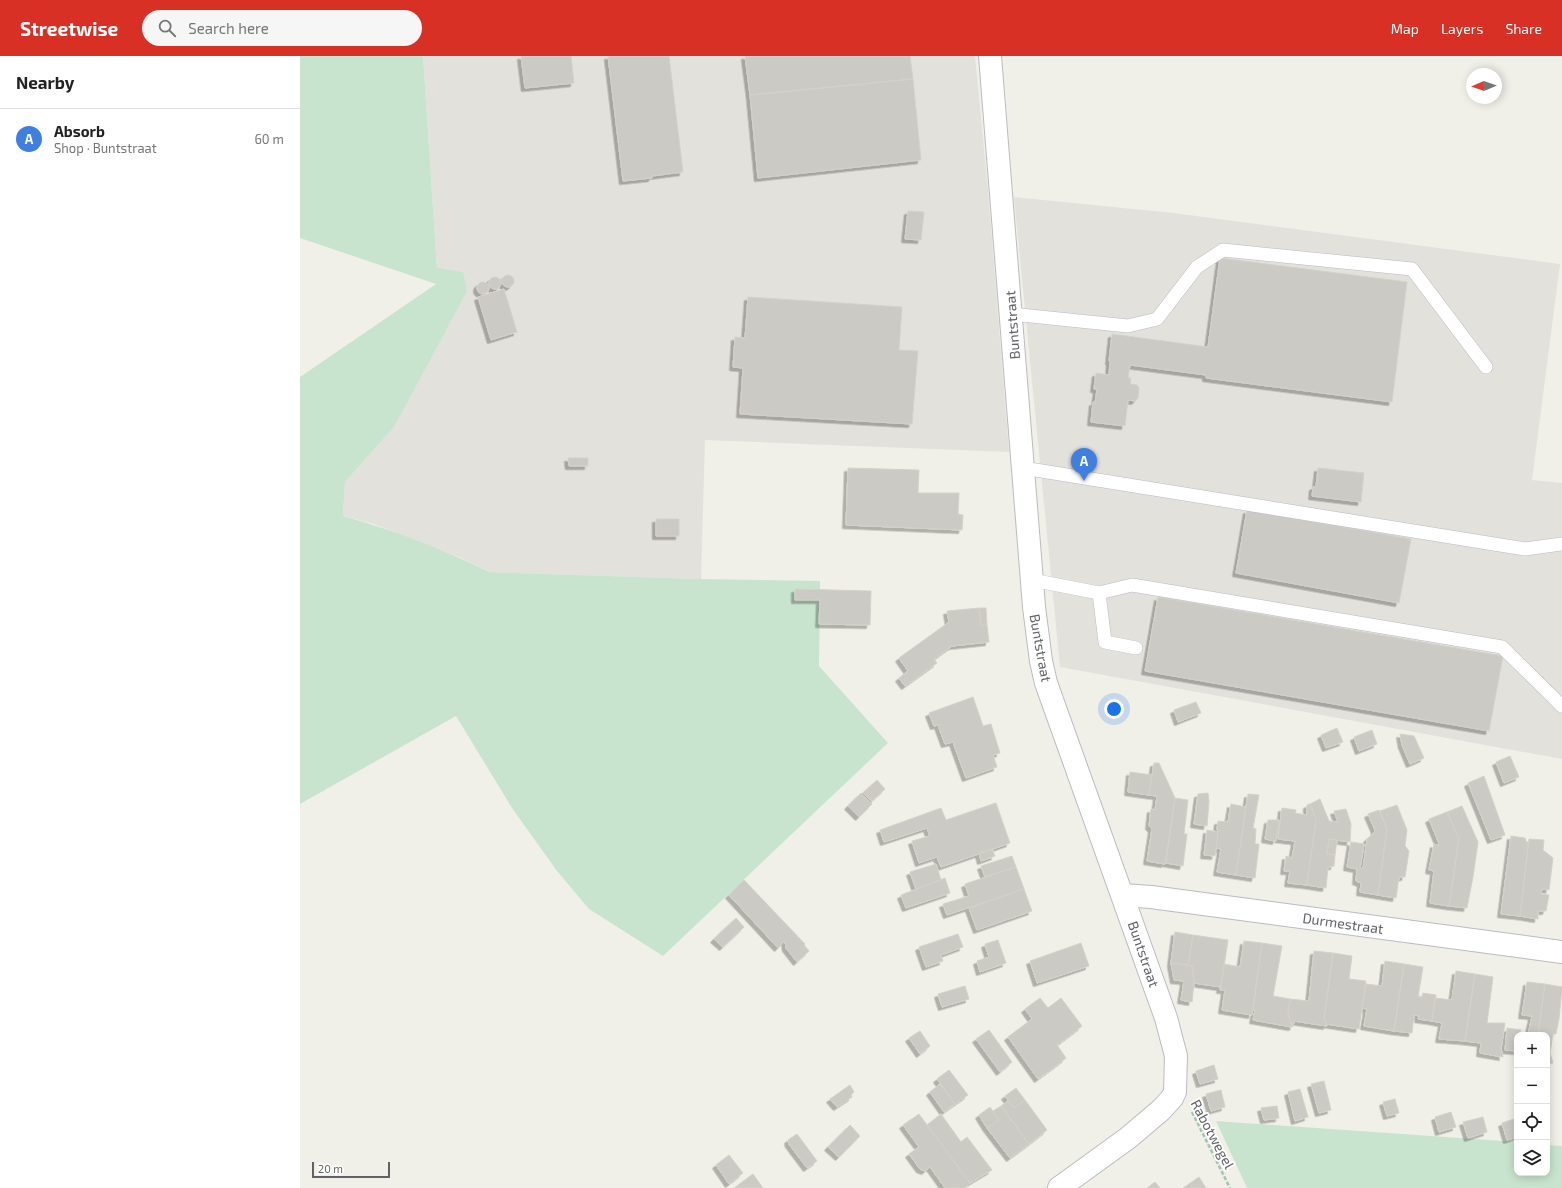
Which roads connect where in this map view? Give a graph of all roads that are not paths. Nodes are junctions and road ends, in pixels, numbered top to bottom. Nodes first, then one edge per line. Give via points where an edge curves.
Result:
1 (990, 56) edge
2 (1011, 314) junction
3 (1486, 367) dead end
4 (1023, 468) junction
5 (1562, 544) edge
6 (1032, 580) junction
7 (1099, 593) junction
8 (1136, 648) dead end
9 (1562, 706) edge
10 (1123, 896) junction
11 (1562, 952) edge
12 (1058, 1188) edge

1 - 2 street, Buntstraat
2 - 3 lane via 1128,326 1157,319 1197,267 1223,250 1412,269
2 - 4 street, Buntstraat
4 - 5 lane via 1525,549
4 - 6 street, Buntstraat
6 - 7 lane
6 - 10 street, Buntstraat via 1046,683
7 - 8 lane via 1105,642
7 - 9 lane via 1132,585 1502,647
10 - 11 street, Durmestraat via 1151,897
10 - 12 street, Buntstraat via 1166,1018 1176,1056 1175,1092 1161,1110 1128,1138

